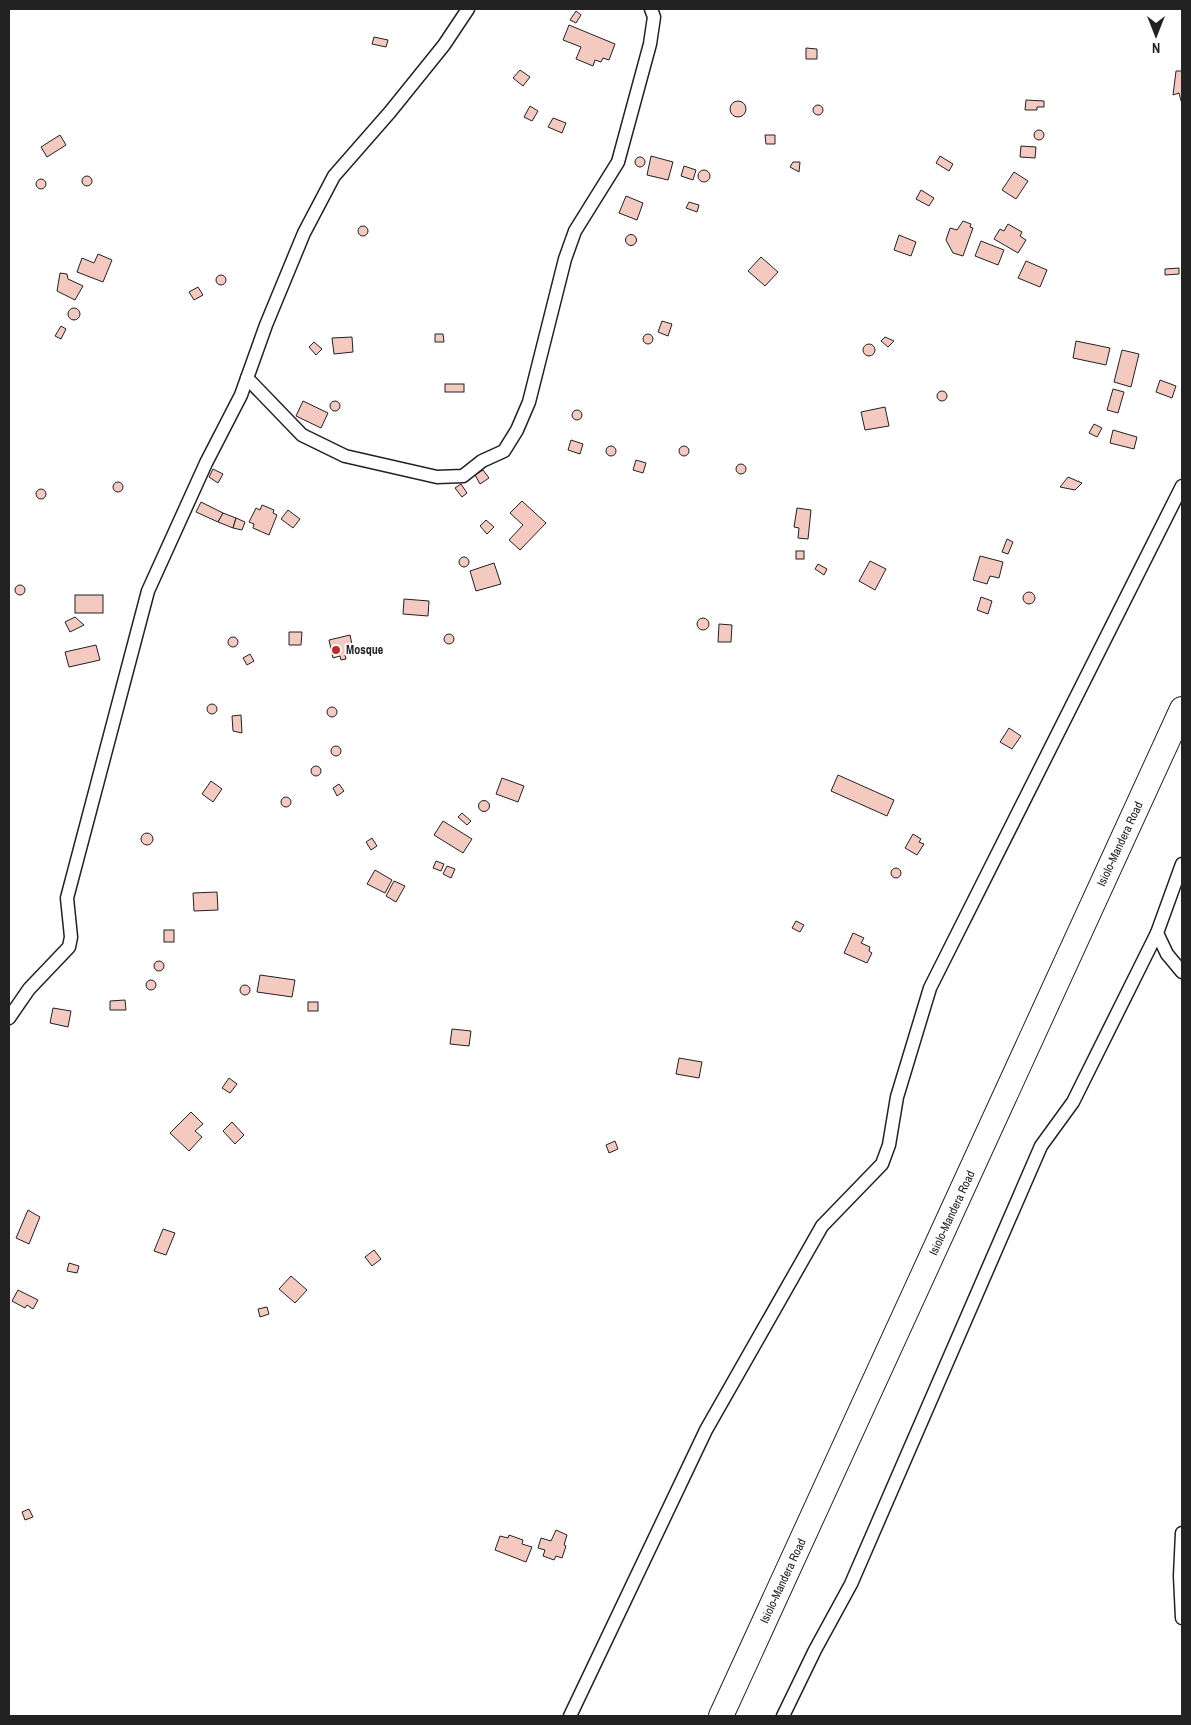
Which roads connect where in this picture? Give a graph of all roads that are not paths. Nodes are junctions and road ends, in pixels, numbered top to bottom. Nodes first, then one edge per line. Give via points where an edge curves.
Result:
1 (468, 9) edge
2 (651, 9) edge
3 (246, 378) junction
4 (1182, 486) edge
5 (1182, 709) edge
6 (1182, 864) edge
7 (1157, 933) junction
8 (1182, 972) edge
9 (9, 1018) edge
10 (1182, 1533) edge
11 (1182, 1618) edge
12 (570, 1716) edge
13 (721, 1716) edge
14 (783, 1716) edge

1 - 3 street via 438,53 334,176 304,232
2 - 3 street via 654,17 650,44 618,162 574,231 529,402 504,451 482,461 463,476 437,477 345,456 302,435
3 - 9 street via 241,395 148,591 67,898 71,937 68,947 28,989
4 - 12 street via 930,988 882,1164 822,1226 711,1421
5 - 13 highway, Isiolo-Mandera Road
6 - 7 street
7 - 8 street via 1167,954
7 - 14 street via 1073,1102 1041,1146 851,1584
10 - 11 street

